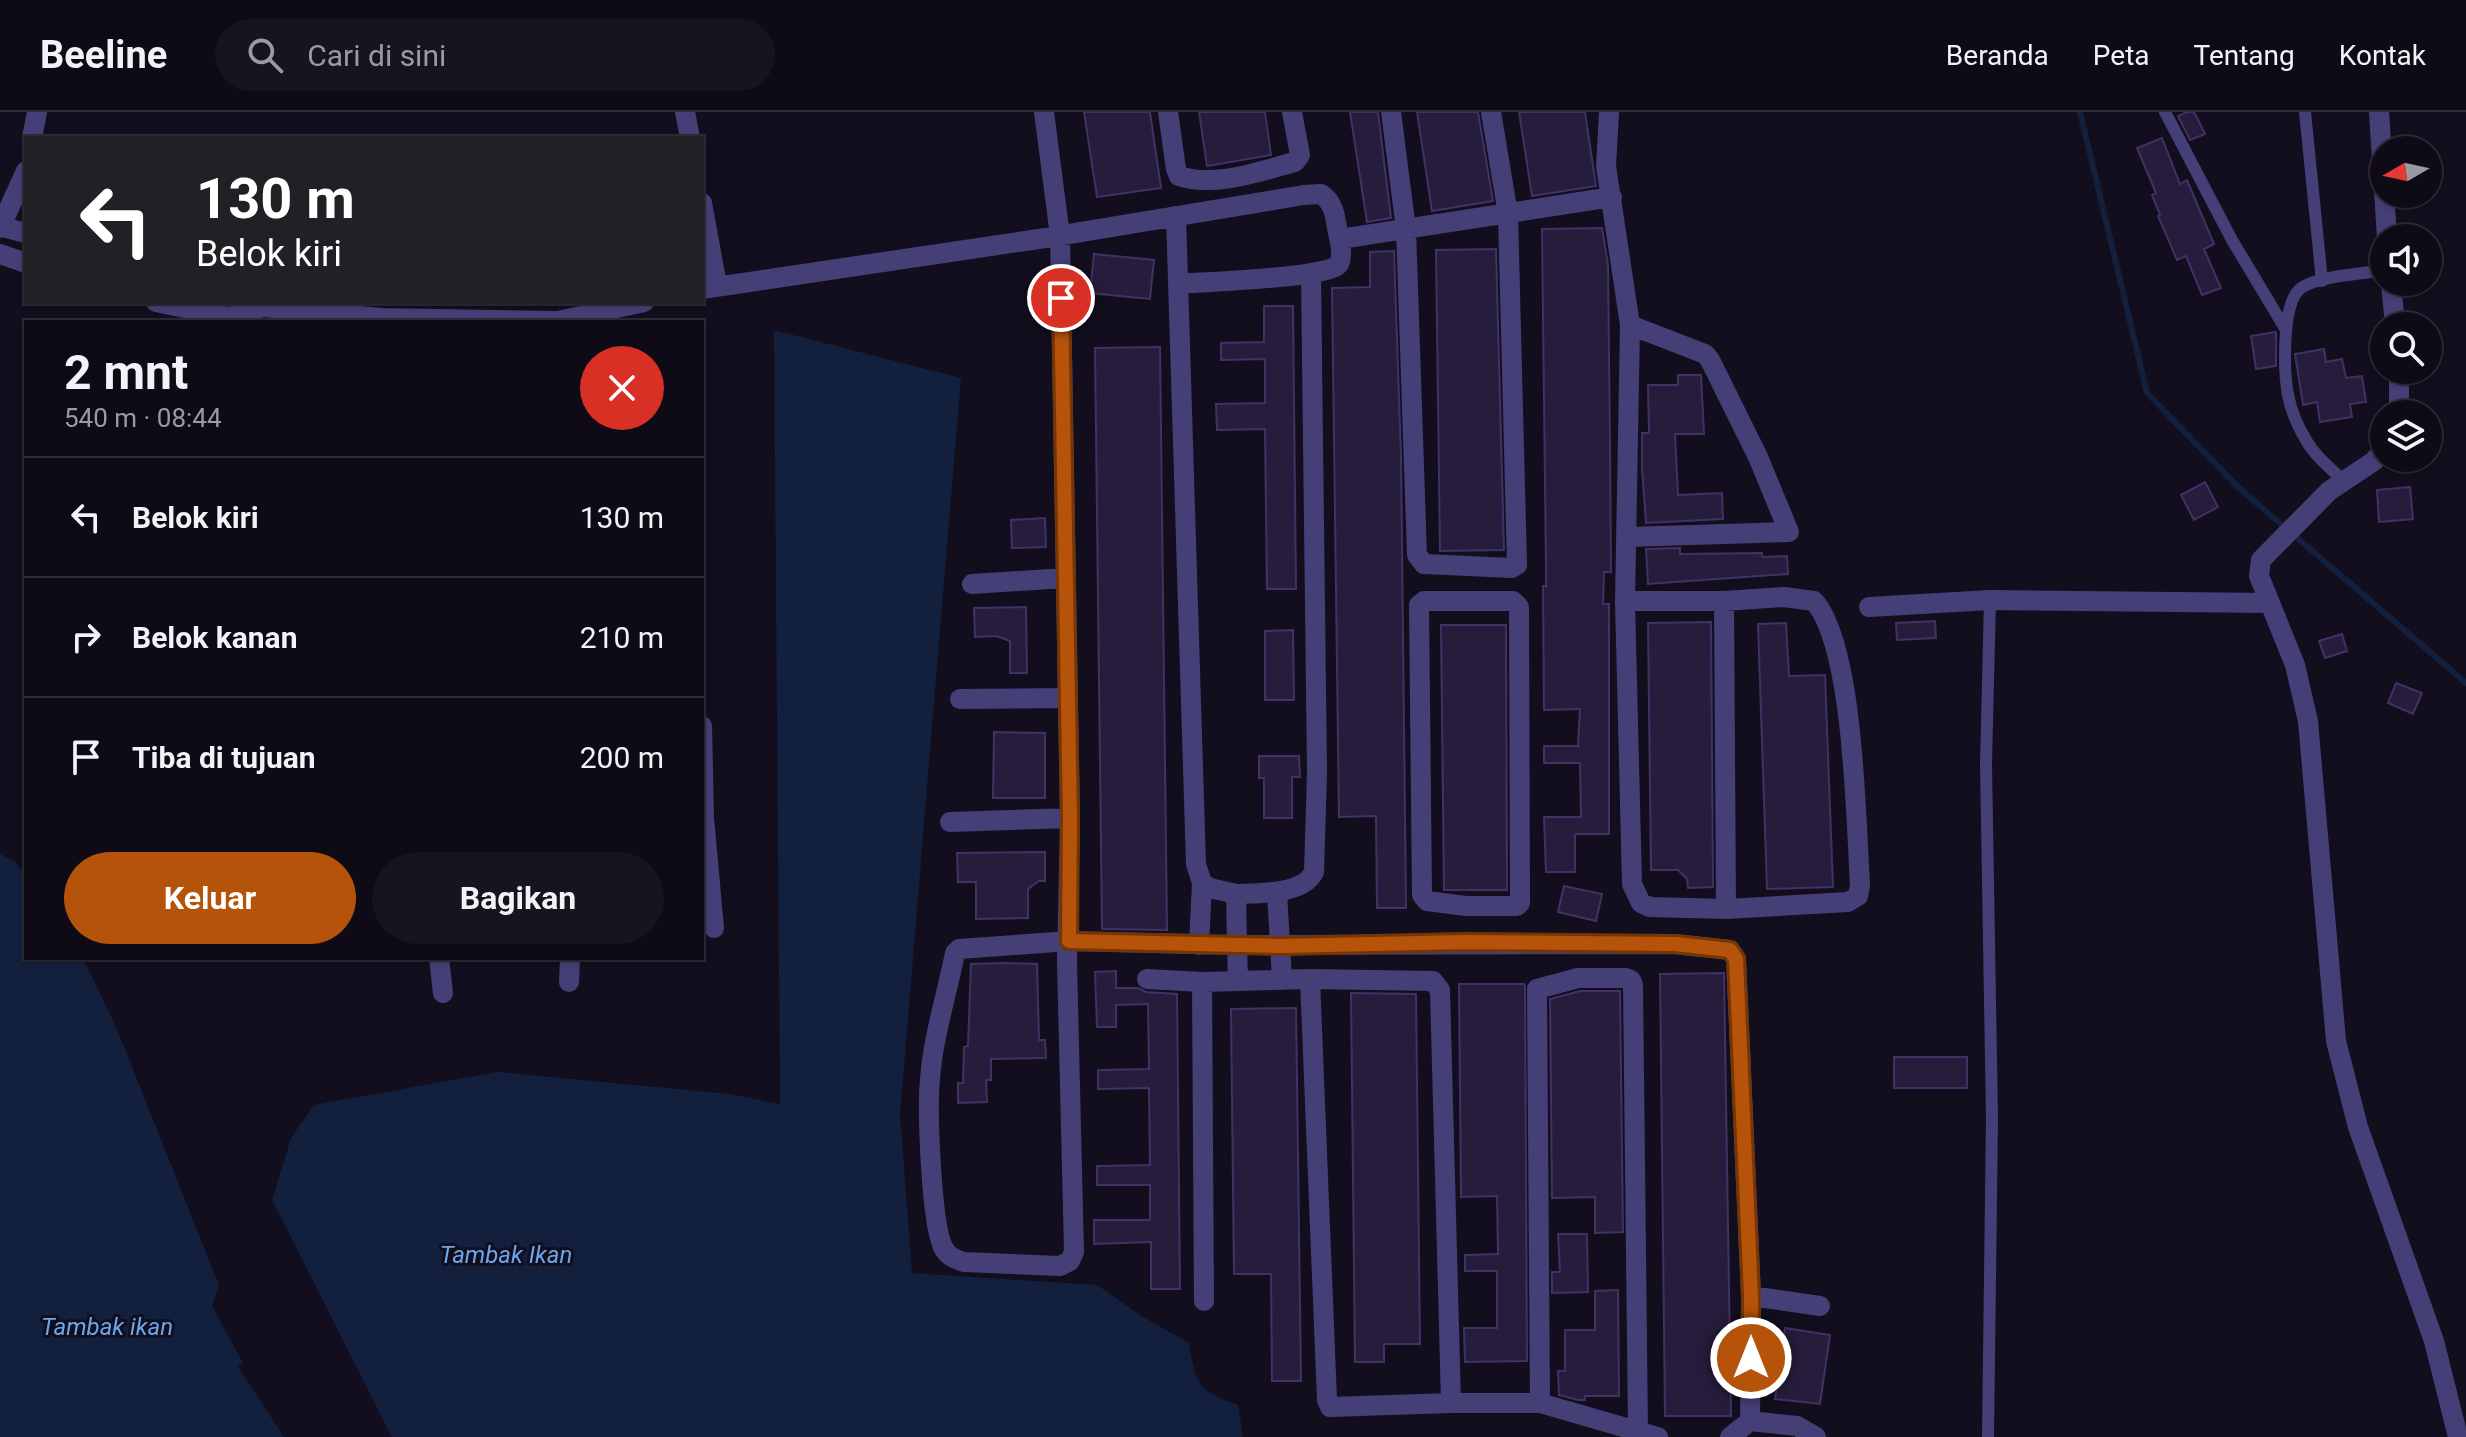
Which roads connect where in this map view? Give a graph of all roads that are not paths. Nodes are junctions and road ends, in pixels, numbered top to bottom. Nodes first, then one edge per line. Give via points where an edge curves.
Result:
1 (37, 112) edge
2 (685, 112) edge
3 (1044, 112) edge
4 (1168, 112) edge
5 (1292, 112) edge
6 (1391, 112) edge
7 (1491, 112) edge
8 (1609, 112) edge
9 (2165, 112) edge
10 (2305, 112) edge
11 (2379, 112) edge
12 (32, 136) edge
13 (690, 136) edge
14 (24, 176) edge
15 (1229, 178) junction
16 (1612, 197) junction
17 (1234, 206) junction
18 (1508, 214) junction
19 (1176, 216) junction
20 (704, 224) edge
21 (2386, 224) edge
22 (1, 228) edge
23 (1406, 229) junction
24 (24, 233) edge
25 (1060, 236) junction
26 (1340, 239) junction
27 (0, 254) edge
28 (24, 262) edge
29 (2370, 272) edge
30 (1311, 274) junction
31 (2322, 281) junction
32 (1178, 284) junction
33 (710, 287) edge
34 (166, 304) edge
35 (635, 304) edge
36 (256, 305) edge
37 (483, 320) edge
38 (563, 320) edge
39 (1630, 325) junction
40 (2286, 330) junction
41 (2370, 464) edge
42 (2336, 486) junction
43 (1627, 537) junction
44 (1065, 578) junction
45 (972, 584) dead end
46 (1990, 600) junction
47 (1625, 601) junction
48 (1724, 601) junction
49 (2270, 603) junction
50 (1869, 607) dead end
51 (1066, 698) junction
52 (960, 699) dead end
53 (704, 818) edge
54 (1070, 818) junction
55 (950, 822) dead end
56 (1202, 883) junction
57 (1277, 892) junction
58 (1236, 894) junction
59 (1466, 906) junction
60 (1673, 909) junction
61 (1726, 909) junction
62 (714, 928) dead end
63 (1069, 941) junction
64 (1464, 942) junction
65 (1675, 944) junction
66 (1199, 945) junction
67 (1237, 945) junction
68 (1576, 945) junction
69 (1281, 946) junction
70 (439, 960) edge
71 (570, 960) edge
72 (1578, 978) junction
73 (1147, 979) dead end
74 (1310, 979) junction
75 (1238, 980) junction
76 (1282, 980) junction
77 (569, 982) dead end
78 (1202, 982) junction
79 (443, 993) dead end
80 (1751, 1296) junction
81 (1204, 1301) dead end
82 (1820, 1306) dead end
83 (1451, 1403) junction
84 (1540, 1403) junction
85 (1750, 1421) junction
86 (1648, 1435) edge
87 (1730, 1437) edge
88 (1816, 1437) edge
89 (1988, 1437) edge
90 (2458, 1437) edge

1 - 12 street
2 - 13 street
3 - 25 street
4 - 15 street via 1179,176
5 - 15 street via 1298,159
6 - 23 street
7 - 18 street
8 - 16 street via 1606,166
9 - 40 lane
10 - 31 lane
11 - 21 street
14 - 22 street
15 - 17 street
16 - 18 street
16 - 39 street
17 - 19 street
17 - 26 street via 1321,194 1332,205
18 - 23 street
18 - 23 street via 1517,565 1512,568 1424,564 1417,555
19 - 25 street
19 - 32 street
20 - 33 street
22 - 24 street
23 - 26 street
25 - 33 street
25 - 44 street
26 - 30 street via 1338,266
27 - 28 street
29 - 31 lane
30 - 32 street
30 - 57 street via 1314,872 1308,881
31 - 40 lane via 2301,288 2293,297
32 - 56 street via 1196,864
34 - 36 street via 228,317
35 - 38 street
36 - 37 street via 382,318
39 - 43 street
39 - 43 street via 1710,360 1789,532
40 - 42 lane via 2292,410
41 - 42 street
42 - 49 street via 2261,560 2259,576
43 - 47 street
44 - 45 street
44 - 51 street
46 - 49 street
46 - 50 street
46 - 89 lane
47 - 48 street
47 - 60 street via 1632,884 1641,903
48 - 61 street
48 - 61 street via 1800,598 1814,601 1824,613 1834,637 1849,728 1860,885 1858,896 1848,902
49 - 90 street via 2295,665 2308,721 2336,1041 2358,1127 2434,1341
51 - 52 street
51 - 54 street
53 - 62 street
54 - 55 street
54 - 63 street
56 - 58 street
56 - 66 street
57 - 58 street
57 - 69 street
58 - 67 street
59 - 59 street via 1520,903 1519,607 1513,601 1419,605 1422,895 1427,901
59 - 64 street
60 - 61 street
60 - 65 street
63 - 63 street via 965,947 955,953 930,1077 928,1126 938,1229 952,1258 1060,1266 1074,1252
63 - 66 street
64 - 68 street
64 - 69 street
65 - 68 street
65 - 80 street via 1730,950 1736,959
66 - 67 street
67 - 69 street
67 - 75 street
68 - 72 street
69 - 76 street
70 - 79 street
71 - 77 street
72 - 84 street via 1537,989
72 - 86 street via 1626,978 1633,985
73 - 78 street
74 - 76 street
74 - 83 street via 1433,981 1440,990
74 - 83 street via 1327,1400 1335,1408
75 - 76 street
75 - 78 street
78 - 81 street
80 - 82 street
80 - 85 street
83 - 84 street
84 - 86 street
85 - 87 street
85 - 88 street via 1797,1426

